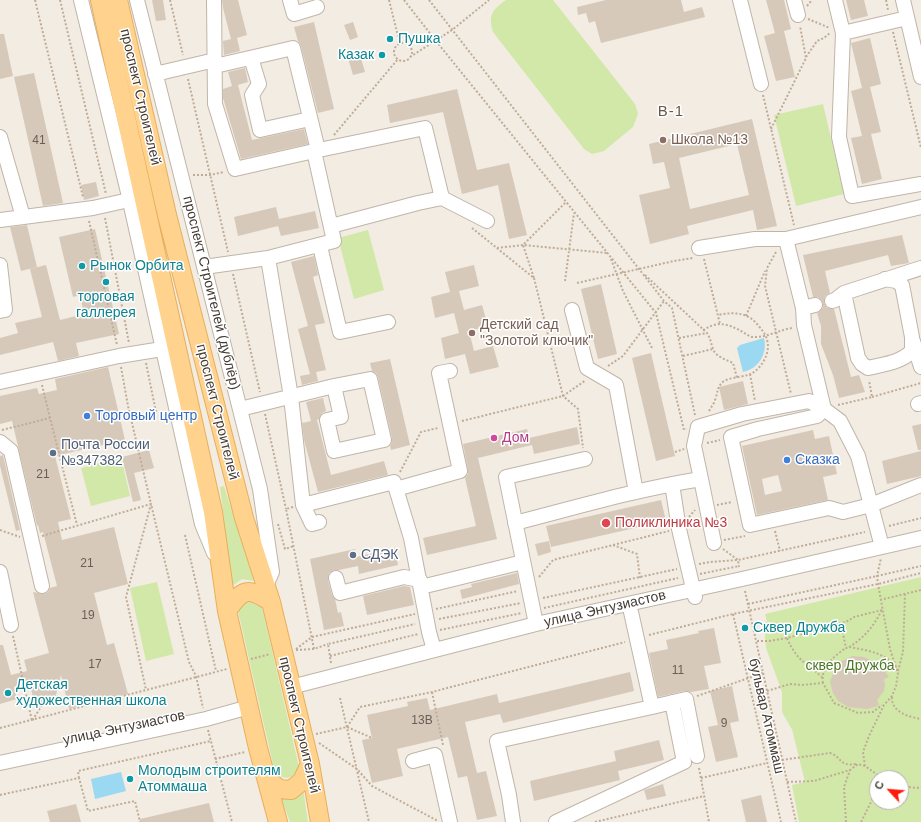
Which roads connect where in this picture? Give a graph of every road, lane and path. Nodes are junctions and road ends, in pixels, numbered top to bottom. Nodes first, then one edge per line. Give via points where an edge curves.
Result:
1 (35, 0) edge
2 (60, 0) edge
3 (81, 0) edge
4 (100, 0) edge
5 (118, 0) edge
6 (137, 0) edge
7 (214, 0) edge
8 (290, 0) edge
9 (389, 0) edge
10 (404, 0) edge
11 (429, 0) edge
12 (489, 0) edge
13 (740, 0) edge
14 (794, 0) edge
15 (835, 0) edge
16 (886, 0) edge
17 (903, 0) edge
18 (317, 7) dead end
19 (798, 15) junction
20 (907, 18) junction
21 (891, 22) junction
22 (452, 30) junction
23 (843, 33) junction
24 (436, 41) junction
25 (400, 44) junction
26 (410, 57) junction
27 (251, 58) junction
28 (806, 58) junction
29 (398, 59) junction
30 (215, 63) junction
31 (155, 74) junction
32 (921, 77) edge
33 (761, 84) joint
34 (310, 119) junction
35 (771, 129) junction
36 (0, 137) edge
37 (332, 138) dead end
38 (921, 148) edge
39 (316, 151) junction
40 (921, 184) edge
41 (442, 198) junction
42 (129, 200) junction
43 (566, 202) junction
44 (105, 206) junction
45 (921, 207) edge
46 (86, 209) junction
47 (574, 212) junction
48 (23, 217) junction
49 (0, 220) edge
50 (487, 221) dead end
51 (468, 224) dead end
52 (331, 226) junction
53 (791, 234) junction
54 (523, 245) junction
55 (320, 246) junction
56 (497, 248) junction
57 (569, 249) junction
58 (607, 253) junction
59 (700, 253) junction
60 (610, 256) junction
61 (268, 258) junction
62 (0, 265) edge
63 (204, 267) junction
64 (767, 268) junction
65 (921, 268) edge
66 (639, 269) junction
67 (623, 273) junction
68 (617, 274) junction
69 (534, 278) junction
70 (885, 280) junction
71 (564, 281) dead end
72 (577, 283) dead end
73 (844, 293) junction
74 (664, 301) junction
75 (832, 301) dead end
76 (572, 310) dead end
77 (0, 311) edge
78 (656, 313) junction
79 (718, 315) junction
80 (746, 316) junction
81 (388, 322) dead end
82 (720, 324) junction
83 (804, 325) junction
84 (643, 330) junction
85 (703, 330) junction
86 (776, 332) junction
87 (707, 333) junction
88 (766, 336) junction
89 (912, 337) junction
90 (679, 338) junction
91 (652, 348) dead end
92 (162, 349) junction
93 (714, 349) junction
94 (132, 354) junction
95 (683, 356) junction
96 (921, 366) edge
97 (868, 368) junction
98 (450, 371) dead end
99 (40, 373) junction
100 (597, 373) junction
101 (750, 374) junction
102 (737, 378) junction
103 (0, 382) edge
104 (921, 383) edge
105 (334, 386) junction
106 (562, 396) junction
107 (872, 397) junction
108 (290, 398) junction
109 (794, 404) junction
110 (240, 409) junction
111 (824, 409) junction
112 (156, 412) dead end
113 (757, 412) junction
114 (50, 418) junction
115 (458, 422) dead end
116 (443, 426) dead end
117 (698, 428) junction
118 (0, 431) edge
119 (722, 440) dead end
120 (0, 442) edge
121 (708, 443) dead end
122 (584, 459) joint
123 (701, 479) junction
124 (672, 484) junction
125 (921, 485) edge
126 (396, 486) junction
127 (636, 492) junction
128 (735, 501) dead end
129 (151, 504) junction
130 (303, 504) junction
131 (871, 505) junction
132 (706, 507) junction
133 (921, 518) edge
134 (773, 520) junction
135 (319, 522) dead end
136 (516, 523) junction
137 (77, 525) junction
138 (679, 529) junction
139 (877, 529) junction
140 (0, 530) edge
141 (185, 535) dead end
142 (744, 536) dead end
143 (31, 537) junction
144 (921, 538) edge
145 (731, 539) dead end
146 (717, 542) joint
147 (612, 544) junction
148 (921, 546) edge
149 (780, 551) junction
150 (882, 551) junction
151 (738, 560) junction
152 (523, 562) junction
153 (921, 566) edge
154 (688, 567) junction
155 (220, 568) junction
156 (0, 572) edge
157 (877, 576) junction
158 (336, 578) dead end
159 (640, 578) junction
160 (420, 584) junction
161 (42, 586) dead end
162 (744, 587) junction
163 (2, 590) edge
164 (921, 590) edge
165 (694, 593) junction
166 (905, 594) junction
167 (268, 595) junction
168 (530, 595) junction
169 (880, 600) junction
170 (748, 604) junction
171 (882, 610) junction
172 (227, 611) junction
173 (631, 612) junction
174 (733, 614) dead end
175 (427, 616) junction
176 (536, 624) junction
177 (841, 624) junction
178 (11, 625) joint
179 (312, 637) junction
180 (787, 638) junction
181 (756, 640) junction
182 (328, 644) junction
183 (849, 647) junction
184 (846, 648) junction
185 (314, 649) junction
186 (434, 650) junction
187 (273, 653) dead end
188 (244, 663) junction
189 (331, 663) dead end
190 (216, 671) junction
191 (763, 673) junction
192 (898, 673) junction
193 (196, 676) junction
194 (747, 677) junction
195 (822, 677) junction
196 (823, 683) junction
197 (146, 690) junction
198 (292, 691) junction
199 (767, 691) junction
200 (892, 696) junction
201 (340, 698) dead end
202 (686, 699) junction
203 (672, 702) junction
204 (248, 703) junction
205 (42, 705) dead end
206 (884, 705) junction
207 (652, 707) junction
208 (204, 713) junction
209 (921, 719) edge
210 (32, 720) junction
211 (347, 727) junction
212 (0, 728) edge
213 (306, 737) junction
214 (372, 738) dead end
215 (211, 741) junction
216 (258, 748) junction
217 (0, 753) edge
218 (697, 756) joint
219 (215, 759) junction
220 (413, 760) dead end
221 (782, 760) junction
222 (0, 763) edge
223 (767, 763) junction
224 (310, 764) junction
225 (858, 764) junction
226 (864, 766) junction
227 (357, 768) junction
228 (850, 770) junction
229 (870, 770) edge
230 (79, 778) junction
231 (266, 778) junction
232 (701, 778) junction
233 (787, 782) junction
234 (921, 787) edge
235 (909, 788) edge
236 (0, 795) edge
237 (704, 796) junction
238 (869, 807) edge
239 (140, 822) edge
240 (232, 822) edge
241 (278, 822) edge
242 (320, 822) edge
243 (369, 822) edge
244 (440, 822) edge
245 (450, 822) edge
246 (513, 822) edge
247 (556, 822) edge
248 (595, 822) edge
249 (709, 822) edge
250 (780, 822) edge
251 (796, 822) edge
252 (846, 822) edge
253 (862, 822) edge

1 - 46 path
2 - 44 path
3 - 42 street
4 - 155 main road, проспект Строителей via 213,512
5 - 167 main road, проспект Строителей via 167,215 244,518
6 - 31 street, проспект Строителей (дублёр)
7 - 30 street
8 - 18 street via 294,14
9 - 25 path
10 - 24 path
11 - 22 path
12 - 22 path
13 - 33 street
14 - 19 street
15 - 23 street
16 - 21 path
17 - 20 street
19 - 28 path
19 - 28 path via 835,30 817,41
20 - 21 street
20 - 32 street
21 - 23 street
21 - 38 path
22 - 24 path
22 - 66 path
23 - 40 street via 839,136 852,196
24 - 26 path
24 - 43 path
25 - 26 path via 405,43 410,47
25 - 29 path via 394,50
26 - 29 path via 403,61
27 - 30 street
27 - 34 street via 293,48
27 - 34 street via 259,84 252,95 260,130
28 - 35 path
29 - 37 path
30 - 31 street
30 - 39 street via 216,104 235,169
31 - 63 street, проспект Строителей (дублёр)
33 - 35 path
34 - 39 street
35 - 53 path
36 - 48 street
39 - 41 street via 425,128
39 - 52 street
41 - 50 street
41 - 52 street
42 - 44 street
42 - 92 street
43 - 47 path
43 - 54 path
44 - 46 street
44 - 94 path
45 - 53 street
46 - 48 street
46 - 94 path
47 - 57 path
47 - 58 path
48 - 49 street
51 - 56 path
52 - 55 street via 334,241
53 - 59 street via 756,239
53 - 64 path via 777,250
53 - 83 street via 809,307
54 - 56 path
54 - 57 path
54 - 69 path
55 - 61 street
55 - 81 street via 340,332
56 - 69 path
57 - 58 path
57 - 71 path
58 - 60 path
59 - 66 path
59 - 79 path
60 - 67 path
60 - 68 path
61 - 63 street
61 - 108 street
62 - 77 street via 5,310
63 - 110 street, проспект Строителей (дублёр)
64 - 80 path
64 - 86 path via 765,286
65 - 70 street
66 - 67 path
66 - 74 path
66 - 85 path
67 - 68 path
67 - 78 path
68 - 72 path
68 - 84 path
69 - 106 path
70 - 73 street
70 - 89 street via 896,281 902,286
73 - 75 street
73 - 97 street via 858,358
74 - 78 path
74 - 90 path via 672,308
76 - 100 street via 587,368
78 - 84 path
78 - 117 path via 684,430
79 - 80 path via 734,312
79 - 82 path
80 - 88 path via 755,322
82 - 85 path
82 - 88 path via 748,336
83 - 86 path
83 - 111 street
84 - 91 path
84 - 100 path via 623,356
85 - 87 path
86 - 88 path
86 - 109 path
87 - 90 path
87 - 93 path
88 - 101 path via 768,342 765,359 759,369
89 - 96 street
89 - 97 street via 912,351 906,357
90 - 95 path
92 - 94 street
92 - 155 street via 202,524
93 - 95 path
93 - 102 path via 721,357 733,362
94 - 99 street
94 - 112 path
94 - 129 path via 128,406
95 - 117 path
97 - 107 path
98 - 126 street via 438,374 460,471
99 - 103 street
99 - 114 path
100 - 106 path
100 - 127 street via 616,385
101 - 102 path
101 - 113 path
102 - 117 path via 725,381 718,387 715,400
104 - 107 path
105 - 105 street via 370,379 384,440 334,451 327,420 341,417
105 - 108 street
106 - 115 path
106 - 122 path via 578,409
107 - 111 path
108 - 110 street
108 - 130 street
109 - 111 street via 809,402
109 - 113 street
110 - 167 street, проспект Строителей (дублёр) via 260,489 272,572
111 - 131 street via 840,421 858,456
111 - 134 street via 817,416 731,437 750,525
113 - 117 street
114 - 118 path
114 - 137 path
116 - 126 path via 421,432
117 - 123 street via 694,446
119 - 121 path
120 - 143 street via 11,451
122 - 136 street via 506,477
123 - 124 street
123 - 132 street
124 - 127 street
124 - 138 street
125 - 131 street
126 - 130 street
126 - 160 street via 411,538
127 - 136 street
128 - 132 path
129 - 137 path
129 - 193 path via 189,662
129 - 197 path via 126,597
130 - 135 street via 312,524
130 - 179 path via 286,509
131 - 134 street via 843,512 829,508
131 - 139 street
132 - 138 path via 694,510
132 - 146 street
133 - 139 path
134 - 149 path
136 - 152 street
137 - 143 path via 41,537
138 - 147 path
138 - 154 street
139 - 149 path
139 - 150 street
140 - 143 path via 16,537
141 - 190 path
142 - 145 path
143 - 161 street
144 - 150 street, улица Энтузиастов
146 - 151 path
147 - 159 path via 636,554
147 - 168 path via 553,560
148 - 150 street
149 - 151 path
150 - 157 path
150 - 162 street
150 - 165 street, улица Энтузиастов via 800,567
151 - 154 path
152 - 160 street
152 - 168 street
153 - 157 path
154 - 159 path
154 - 165 street
155 - 172 main road, проспект Строителей
156 - 163 street
157 - 169 path
157 - 170 path
158 - 160 street via 340,593 404,577
159 - 168 path
160 - 175 street
162 - 165 street
162 - 170 path
163 - 178 street
164 - 166 path
165 - 173 street
165 - 176 street, улица Энтузиастов
166 - 169 path
166 - 192 path via 903,652
167 - 172 main road via 247,592 237,597
167 - 198 main road, проспект Строителей
168 - 175 path
168 - 175 path
168 - 176 street
169 - 171 path
170 - 181 path
171 - 177 path via 854,617
171 - 183 path via 877,621 857,643
171 - 192 path
172 - 188 main road, проспект Строителей
173 - 198 street via 377,672 337,684
173 - 207 street
174 - 194 path, бульвар Атоммаш
175 - 179 path
175 - 182 path
175 - 186 street
176 - 186 street, улица Энтузиастов
177 - 180 path
177 - 184 path
178 - 210 path
179 - 185 path
179 - 185 path via 294,650
180 - 181 path via 757,642
180 - 195 path via 800,659
181 - 191 path
182 - 185 path
182 - 189 path
183 - 184 path
183 - 192 path via 882,656 894,665
184 - 195 path via 834,657
186 - 198 street, улица Энтузиастов
187 - 188 path
188 - 190 path
188 - 204 main road, проспект Строителей
190 - 193 path
191 - 194 path
191 - 199 path
192 - 200 path
193 - 197 path
193 - 208 path
194 - 202 path
194 - 223 path, бульвар Атоммаш
195 - 196 path
196 - 199 path via 790,684
196 - 206 path via 834,703 858,713 873,712
197 - 210 path
198 - 213 main road, проспект Строителей
199 - 221 path
200 - 206 path
200 - 209 path via 892,702 898,711
201 - 211 path
202 - 203 street
202 - 218 street
203 - 207 street
203 - 247 street via 684,762
204 - 208 street
204 - 216 main road, проспект Строителей
204 - 217 street, улица Энтузиастов
205 - 210 path
206 - 226 path via 863,752
207 - 246 street via 497,741
208 - 215 path
208 - 222 street
210 - 212 path
211 - 213 path
211 - 214 path
211 - 227 path
213 - 224 main road, проспект Строителей
213 - 227 path
215 - 219 path
215 - 230 path via 78,770
216 - 219 path
216 - 231 main road, проспект Строителей
218 - 232 path
219 - 240 path
220 - 245 street via 435,755
221 - 225 path via 830,753 841,762 849,765
221 - 233 path
223 - 232 path
223 - 250 path, бульвар Атоммаш
224 - 231 main road via 302,782 291,790 279,789
224 - 242 main road, проспект Строителей
225 - 226 path
225 - 228 path
226 - 229 path
227 - 243 path
227 - 244 path via 372,786
228 - 233 path via 814,781
228 - 252 path via 844,787
230 - 236 path
230 - 239 path via 88,811 135,801
231 - 241 main road, проспект Строителей
232 - 237 path
233 - 251 path
234 - 235 path
237 - 248 path
237 - 249 path
238 - 253 path

